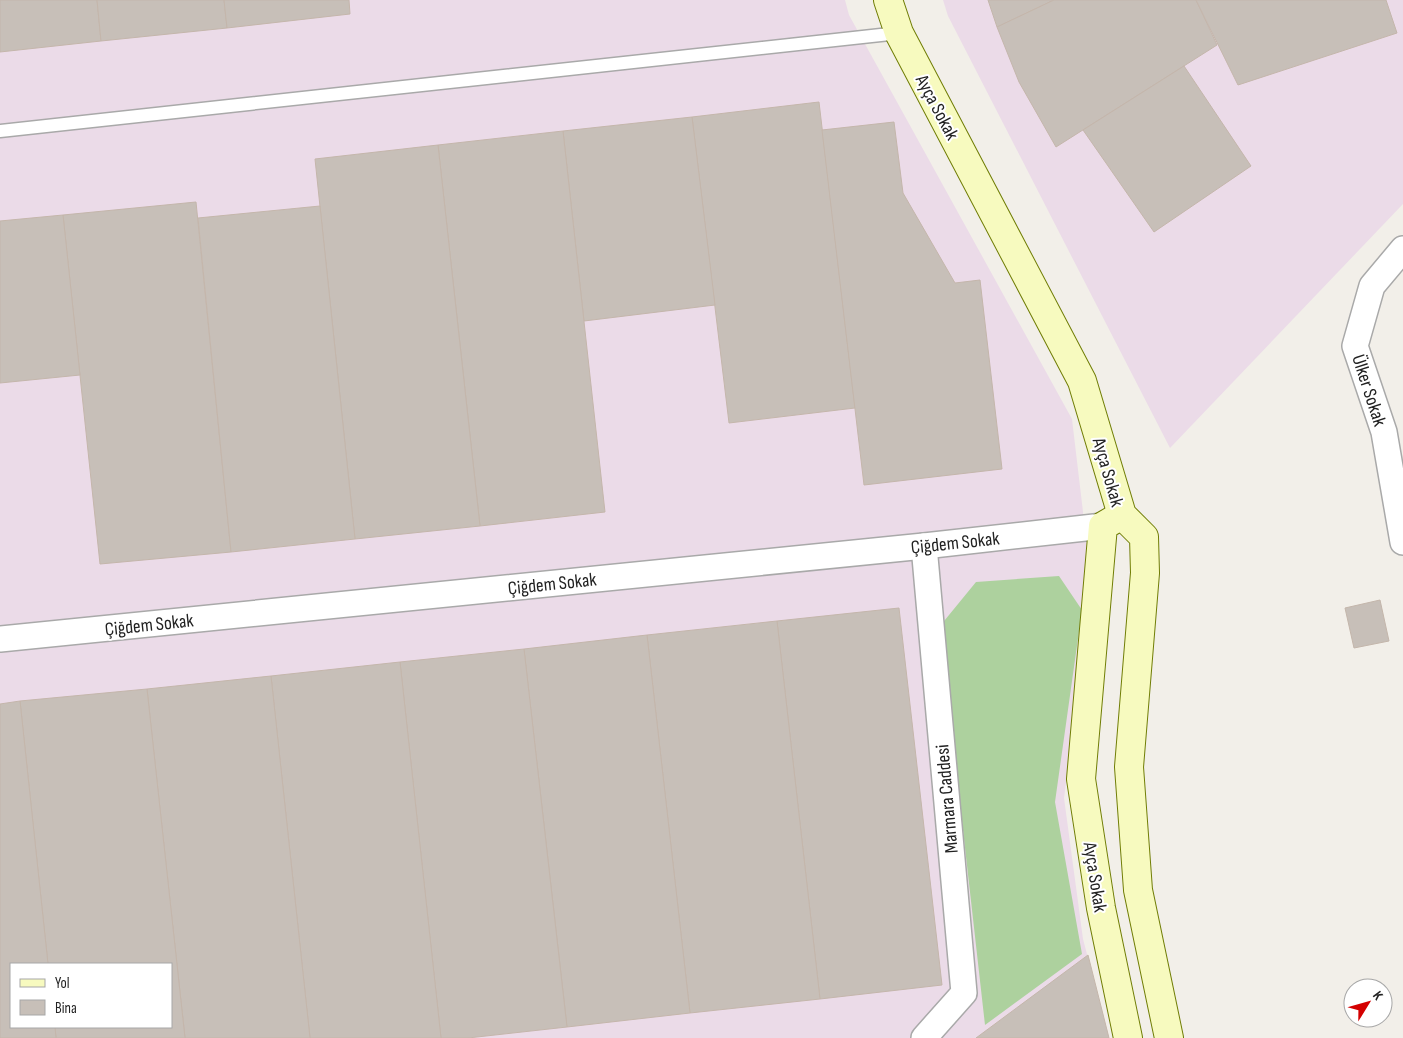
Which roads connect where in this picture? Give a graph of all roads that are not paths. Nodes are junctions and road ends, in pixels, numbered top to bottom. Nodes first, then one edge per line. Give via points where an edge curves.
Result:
1 (888, 0) edge
2 (899, 33) junction
3 (0, 132) edge
4 (1403, 249) edge
5 (1113, 520) junction
6 (1403, 542) edge
7 (924, 546) junction
8 (0, 639) edge
9 (924, 1038) edge
10 (1128, 1038) edge
11 (1169, 1038) edge

1 - 2 street, Ayça Sokak
2 - 3 lane
2 - 5 street, Ayça Sokak via 1082,381
4 - 6 street, Ülker Sokak via 1372,286 1355,346 1384,432
5 - 7 street, Çiğdem Sokak
5 - 10 street, Ayça Sokak via 1081,779 1101,908
5 - 11 street via 1144,537 1145,574 1129,767 1138,890
7 - 8 street, Çiğdem Sokak
7 - 9 street, Marmara Caddesi via 964,993

